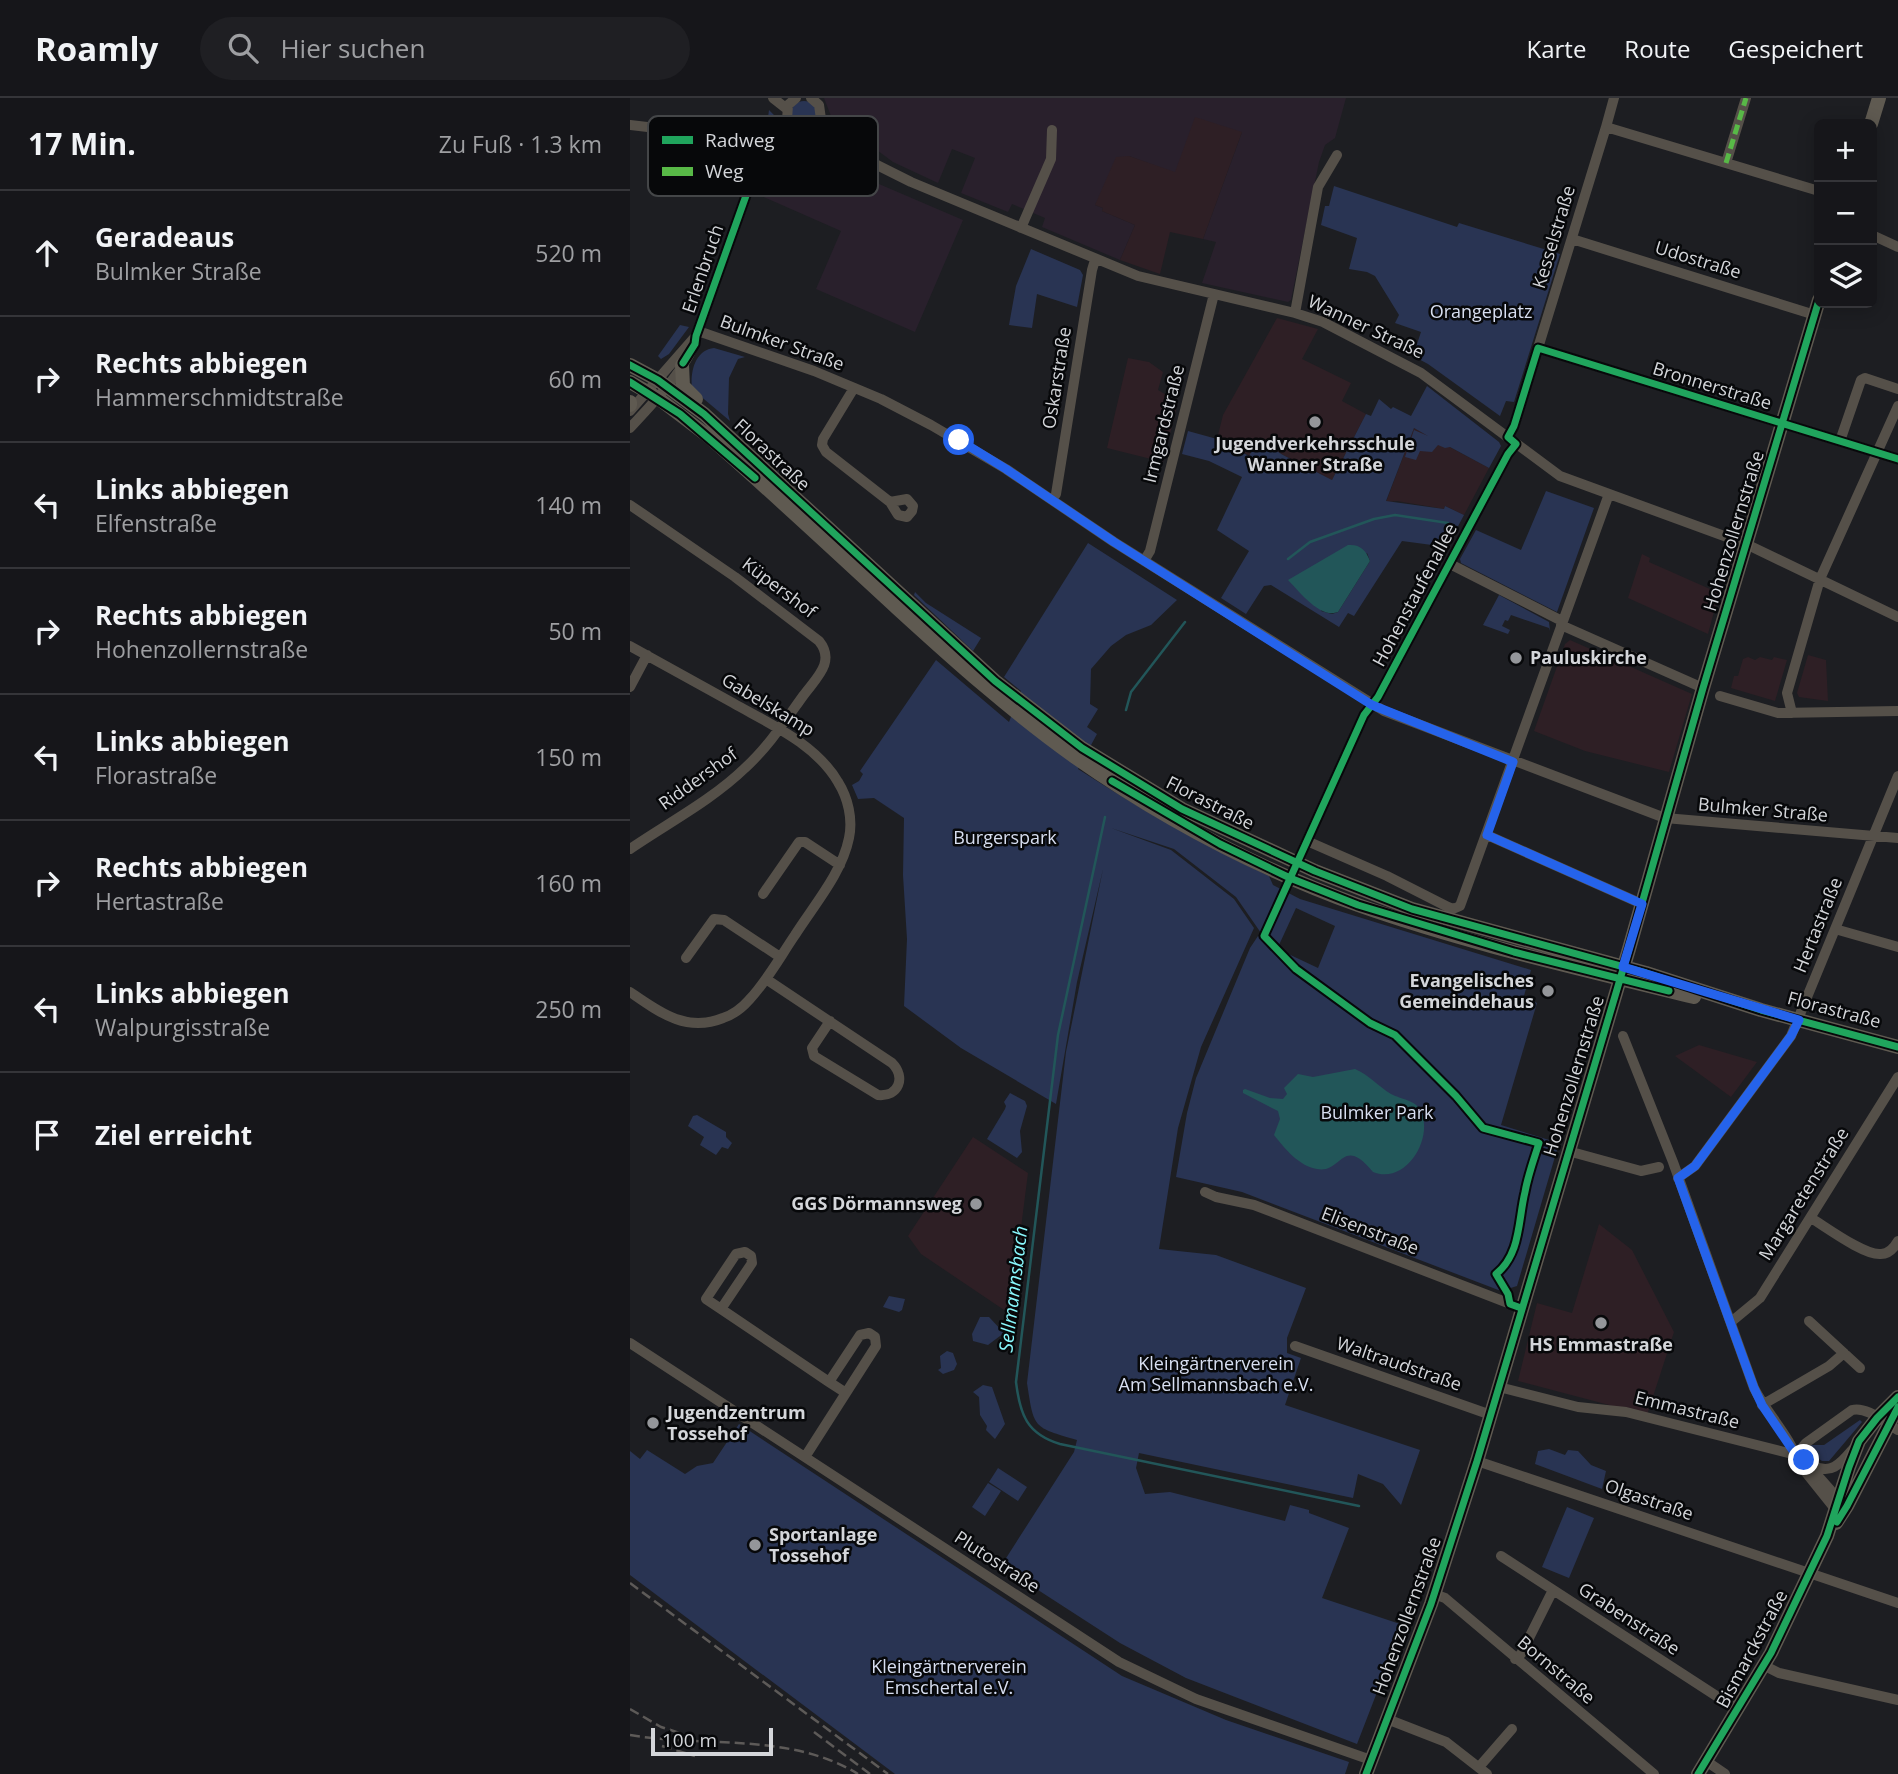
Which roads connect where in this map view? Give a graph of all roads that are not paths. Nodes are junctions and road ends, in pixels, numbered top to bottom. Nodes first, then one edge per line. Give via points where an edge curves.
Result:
1 (773, 98) edge
2 (795, 98) edge
3 (1614, 98) edge
4 (1746, 98) edge
5 (1879, 98) edge
6 (814, 99) edge
7 (786, 109) junction
8 (789, 116) edge
9 (821, 116) edge
10 (1873, 119) edge
11 (630, 125) edge
12 (648, 127) edge
13 (1606, 127) junction
14 (1052, 130) dead end
15 (1337, 155) dead end
16 (1726, 163) junction
17 (878, 165) edge
18 (1814, 189) edge
19 (746, 196) edge
20 (1021, 228) junction
21 (1877, 238) edge
22 (1572, 240) junction
23 (1898, 247) edge
24 (1095, 260) junction
25 (1214, 294) junction
26 (1817, 308) edge
27 (1295, 313) junction
28 (1815, 314) junction
29 (697, 333) junction
30 (1538, 348) junction
31 (630, 365) edge
32 (682, 365) junction
33 (630, 382) edge
34 (854, 388) junction
35 (658, 389) junction
36 (1898, 389) edge
37 (1898, 405) edge
38 (630, 411) edge
39 (704, 414) junction
40 (1782, 424) junction
41 (630, 428) edge
42 (1512, 440) junction
43 (1840, 441) junction
44 (1877, 453) junction
45 (1898, 459) edge
46 (1609, 494) junction
47 (1052, 500) junction
48 (890, 502) dead end
49 (630, 505) edge
50 (1746, 544) junction
51 (1144, 561) junction
52 (1450, 564) junction
53 (1820, 579) junction
54 (1898, 617) edge
55 (1562, 623) junction
56 (630, 646) edge
57 (647, 655) junction
58 (630, 687) edge
59 (1703, 688) junction
60 (1720, 696) dead end
61 (1372, 705) junction
62 (1898, 711) edge
63 (1792, 713) junction
64 (779, 729) junction
65 (1513, 762) junction
66 (1898, 776) edge
67 (1665, 818) junction
68 (1487, 835) junction
69 (1873, 836) junction
70 (1898, 838) edge
71 (1307, 841) junction
72 (630, 849) edge
73 (1297, 863) junction
74 (840, 865) junction
75 (1290, 877) junction
76 (763, 894) dead end
77 (1642, 904) junction
78 (1835, 929) junction
79 (1898, 947) edge
80 (780, 957) junction
81 (686, 958) dead end
82 (1621, 974) junction
83 (765, 979) junction
84 (630, 992) edge
85 (1799, 1020) junction
86 (830, 1021) junction
87 (1623, 1037) dead end
88 (1898, 1046) edge
89 (1898, 1077) edge
90 (1568, 1151) junction
91 (1659, 1167) dead end
92 (1678, 1178) junction
93 (1205, 1192) dead end
94 (1811, 1218) junction
95 (1898, 1241) edge
96 (1521, 1308) junction
97 (721, 1310) junction
98 (1809, 1321) dead end
99 (1731, 1322) junction
100 (630, 1343) edge
101 (1295, 1346) dead end
102 (1844, 1353) junction
103 (1860, 1368) dead end
104 (829, 1382) junction
105 (1499, 1387) junction
106 (846, 1392) junction
107 (1898, 1397) edge
108 (1762, 1405) junction
109 (1898, 1407) edge
110 (1491, 1415) junction
111 (1888, 1424) edge
112 (1859, 1441) junction
113 (805, 1457) junction
114 (1800, 1457) junction
115 (1477, 1461) junction
116 (1840, 1509) junction
117 (1501, 1556) dead end
118 (1810, 1573) junction
119 (1553, 1590) junction
120 (1434, 1594) junction
121 (1898, 1603) edge
122 (1516, 1659) junction
123 (1765, 1666) junction
124 (1898, 1700) edge
125 (1738, 1710) junction
126 (1387, 1719) junction
127 (1512, 1729) dead end
128 (1706, 1761) junction
129 (1368, 1767) edge
130 (1483, 1770) edge
131 (1654, 1774) edge
132 (1698, 1774) edge
133 (1725, 1774) edge

1 - 7 street
2 - 7 street
3 - 13 street, Kesselstraße
4 - 16 street
5 - 10 main road
6 - 9 street
7 - 8 street
11 - 12 street
13 - 16 street
13 - 22 street, Kesselstraße
14 - 20 street via 1051,159
15 - 27 street via 1318,187
16 - 18 street
17 - 20 street, Wanner Straße
19 - 29 street, Erlenbruch
20 - 24 street, Wanner Straße
21 - 23 street
22 - 28 street, Udostraße
22 - 30 street, Kesselstraße
24 - 25 street, Wanner Straße via 1145,279
24 - 47 street, Oskarstraße
25 - 27 street, Wanner Straße
25 - 51 street, Irmgardstraße
26 - 28 main road, Hohenzollernstraße
27 - 42 street, Wanner Straße via 1401,360
28 - 40 main road, Hohenzollernstraße
29 - 32 street, Erlenbruch
29 - 34 street, Bulmker Straße via 785,360
29 - 35 street, Erlenbruch
30 - 40 street, Bronnerstraße
30 - 42 street, Kesselstraße
31 - 35 main road, Florastraße
32 - 35 street, Erlenbruch
32 - 39 main road via 683,386 703,404
33 - 35 main road, Florastraße
34 - 47 street, Bulmker Straße via 959,440
34 - 48 street, Bulmker Straße via 822,445
35 - 38 street
35 - 39 main road, Florastraße
35 - 41 street
35 - 75 main road, Florastraße via 1012,710 1154,807
36 - 43 street via 1861,380
37 - 44 street
39 - 73 main road, Florastraße via 971,660 1056,729 1172,803
40 - 43 street, Bronnerstraße
40 - 50 main road, Hohenzollernstraße
42 - 46 street, Wanner Straße via 1560,476
42 - 52 street, Hohenstaufenallee
43 - 44 street, Bronnerstraße
44 - 45 street, Bronnerstraße
44 - 53 street
46 - 50 street, Wanner Straße
46 - 55 street
47 - 51 street, Bulmker Straße
49 - 64 street, Küpershof via 735,577 824,648 825,664
50 - 53 street, Wanner Straße
50 - 59 main road, Hohenzollernstraße
51 - 61 street, Bulmker Straße
52 - 55 street
52 - 61 street, Hohenstaufenallee
53 - 54 street, Wanner Straße
53 - 63 street via 1787,693
55 - 59 street
55 - 65 street
56 - 57 street, Gabelskamp
57 - 58 street
57 - 64 street, Gabelskamp
59 - 67 main road, Hohenzollernstraße
60 - 63 street
61 - 65 street, Bulmker Straße
61 - 71 street, Hohenstaufenallee
62 - 63 street
64 - 72 street, Riddershof via 736,776
64 - 74 street, Gabelskamp via 822,761 843,789 851,829
65 - 67 street, Bulmker Straße
65 - 68 street
66 - 69 street, Hertastraße
67 - 69 street, Bulmker Straße
67 - 77 main road, Hohenzollernstraße
68 - 71 street via 1463,902 1456,908
68 - 77 street
69 - 70 street, Bulmker Straße
69 - 78 street, Hertastraße
71 - 73 street, Hohenstaufenallee
73 - 75 street, Hohenstaufenallee
73 - 82 main road, Florastraße via 1412,909
74 - 76 street via 799,842
74 - 80 street, Gabelskamp
75 - 82 main road, Florastraße via 1395,917
77 - 82 main road, Hohenzollernstraße
78 - 79 street
78 - 85 street, Hertastraße
80 - 81 street via 724,920 714,919
80 - 83 street, Gabelskamp
82 - 85 main road, Florastraße
82 - 90 main road, Hohenzollernstraße
83 - 84 street, Gabelskamp via 740,1008 711,1021 675,1020
83 - 86 street
85 - 88 main road, Florastraße
85 - 92 street, Hertastraße via 1695,1166
86 - 86 street via 899,1069 895,1092 878,1096 814,1056 813,1048
87 - 92 street
89 - 94 street, Margaretenstraße
90 - 91 street, Hohenzollernstraße via 1636,1171
90 - 96 main road, Hohenzollernstraße
92 - 99 street
93 - 96 street, Elisenstraße via 1254,1205
94 - 95 street via 1872,1254 1884,1255
94 - 99 street, Margaretenstraße via 1760,1298
96 - 105 main road, Hohenzollernstraße
97 - 97 street via 752,1264 751,1256 744,1252 736,1254 706,1299
97 - 104 street
98 - 102 street
99 - 108 street
100 - 113 street, Plutostraße
101 - 110 street, Waltraudstraße
102 - 103 street
102 - 108 street
104 - 106 street
104 - 106 street via 860,1335 869,1333 876,1346
105 - 110 main road, Hohenzollernstraße
105 - 114 street, Emmastraße via 1578,1407 1626,1412
106 - 113 street
107 - 111 main road, Bismarckstraße
108 - 114 street
109 - 111 main road, Bismarckstraße
110 - 115 main road, Hohenzollernstraße
111 - 112 main road, Bismarckstraße
111 - 114 street via 1857,1408 1806,1443
111 - 116 main road, Bismarckstraße
112 - 114 street, Emmastraße via 1829,1470
112 - 116 main road, Bismarckstraße
113 - 129 street, Plutostraße via 1119,1662 1196,1699
114 - 116 street
115 - 118 street, Olgastraße
115 - 120 main road, Hohenzollernstraße
116 - 118 main road, Bismarckstraße
117 - 119 street, Grabenstraße
118 - 121 street, Olgastraße
118 - 123 main road, Bismarckstraße
119 - 122 street
119 - 125 street, Grabenstraße
120 - 122 street, Bornstraße via 1445,1598
120 - 126 main road, Hohenzollernstraße
122 - 131 street, Bornstraße
123 - 124 street
123 - 125 main road, Bismarckstraße
125 - 128 main road, Bismarckstraße
126 - 129 main road, Hohenzollernstraße
126 - 130 street via 1446,1742
127 - 130 street
128 - 132 main road, Bismarckstraße
128 - 133 street

